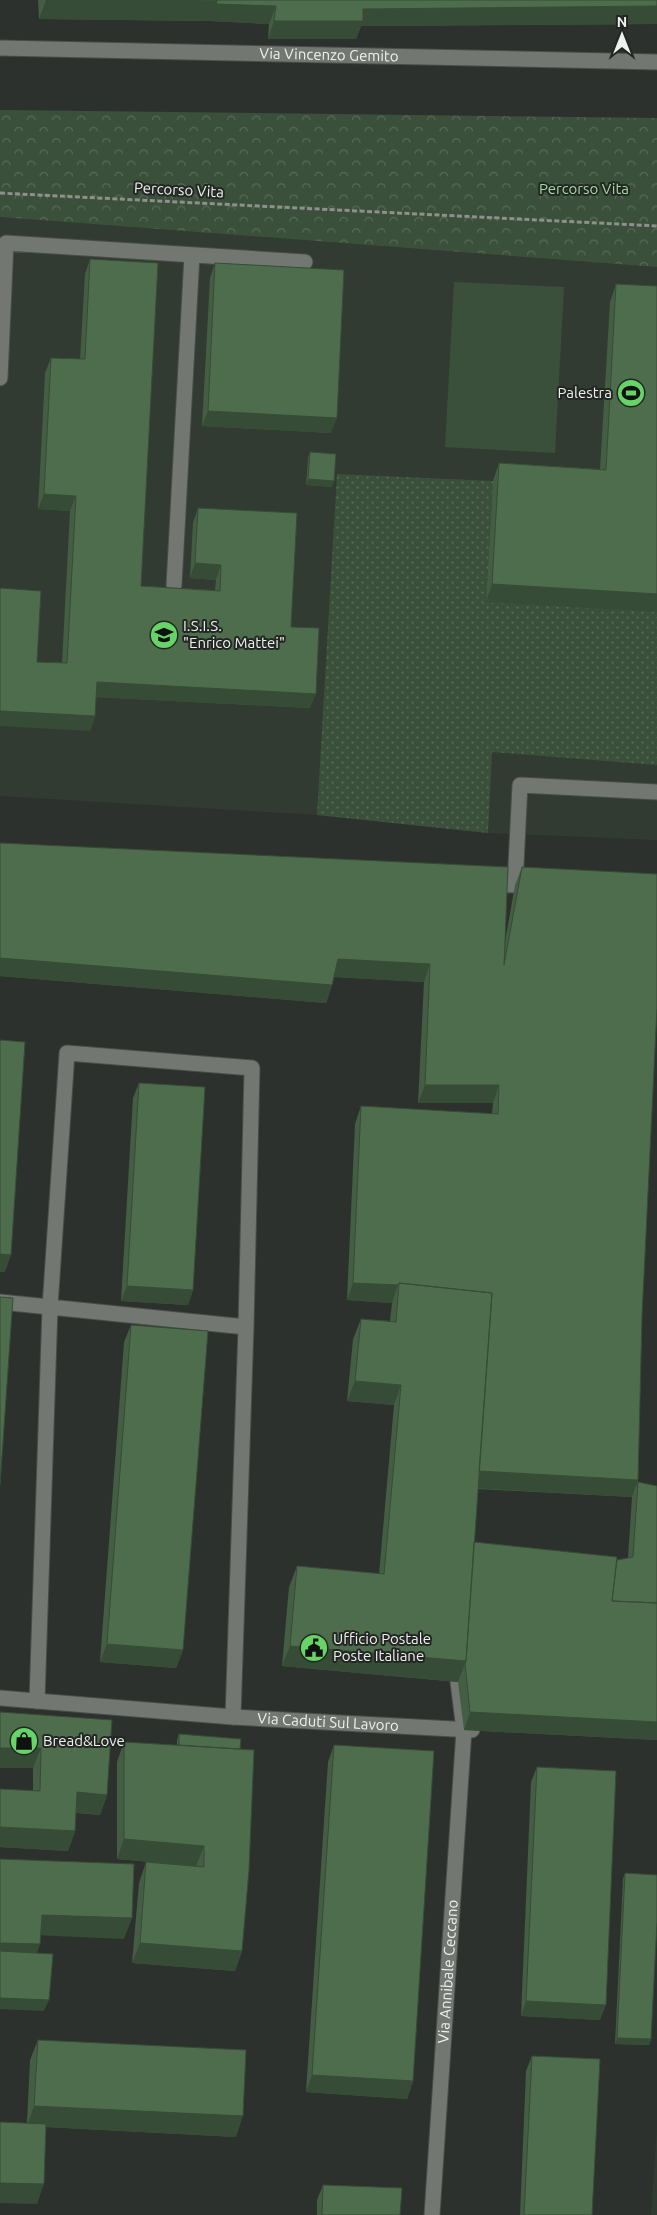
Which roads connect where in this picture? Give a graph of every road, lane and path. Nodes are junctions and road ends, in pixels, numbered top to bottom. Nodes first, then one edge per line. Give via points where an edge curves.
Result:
1 (0, 48) edge
2 (657, 62) edge
3 (0, 192) edge
4 (657, 226) edge
5 (192, 255) junction
6 (305, 262) dead end
7 (2, 311) edge
8 (0, 378) edge
9 (174, 585) dead end
10 (657, 792) edge
11 (472, 883) edge
12 (508, 885) junction
13 (553, 887) edge
14 (501, 903) edge
15 (0, 1302) edge
16 (50, 1307) junction
17 (246, 1327) junction
18 (461, 1644) edge
19 (0, 1698) edge
20 (37, 1701) junction
21 (233, 1717) junction
22 (464, 1730) junction
23 (483, 1731) edge
24 (432, 2215) edge

1 - 2 street, Via Vincenzo Gemito
3 - 4 path, Percorso Vita
5 - 6 street
5 - 7 street via 6,243
5 - 9 street
7 - 8 street
10 - 12 street via 520,785
11 - 12 street
12 - 13 street
12 - 14 street
15 - 16 street
16 - 17 street
16 - 17 street via 67,1053 252,1068
16 - 20 street
17 - 21 street
18 - 22 street, Via Annibale Ceccano via 458,1682
19 - 20 street, Via Caduti Sul Lavoro
20 - 21 street, Via Caduti Sul Lavoro
21 - 22 street, Via Caduti Sul Lavoro
22 - 23 street, Via Caduti Sul Lavoro
22 - 24 street, Via Annibale Ceccano

